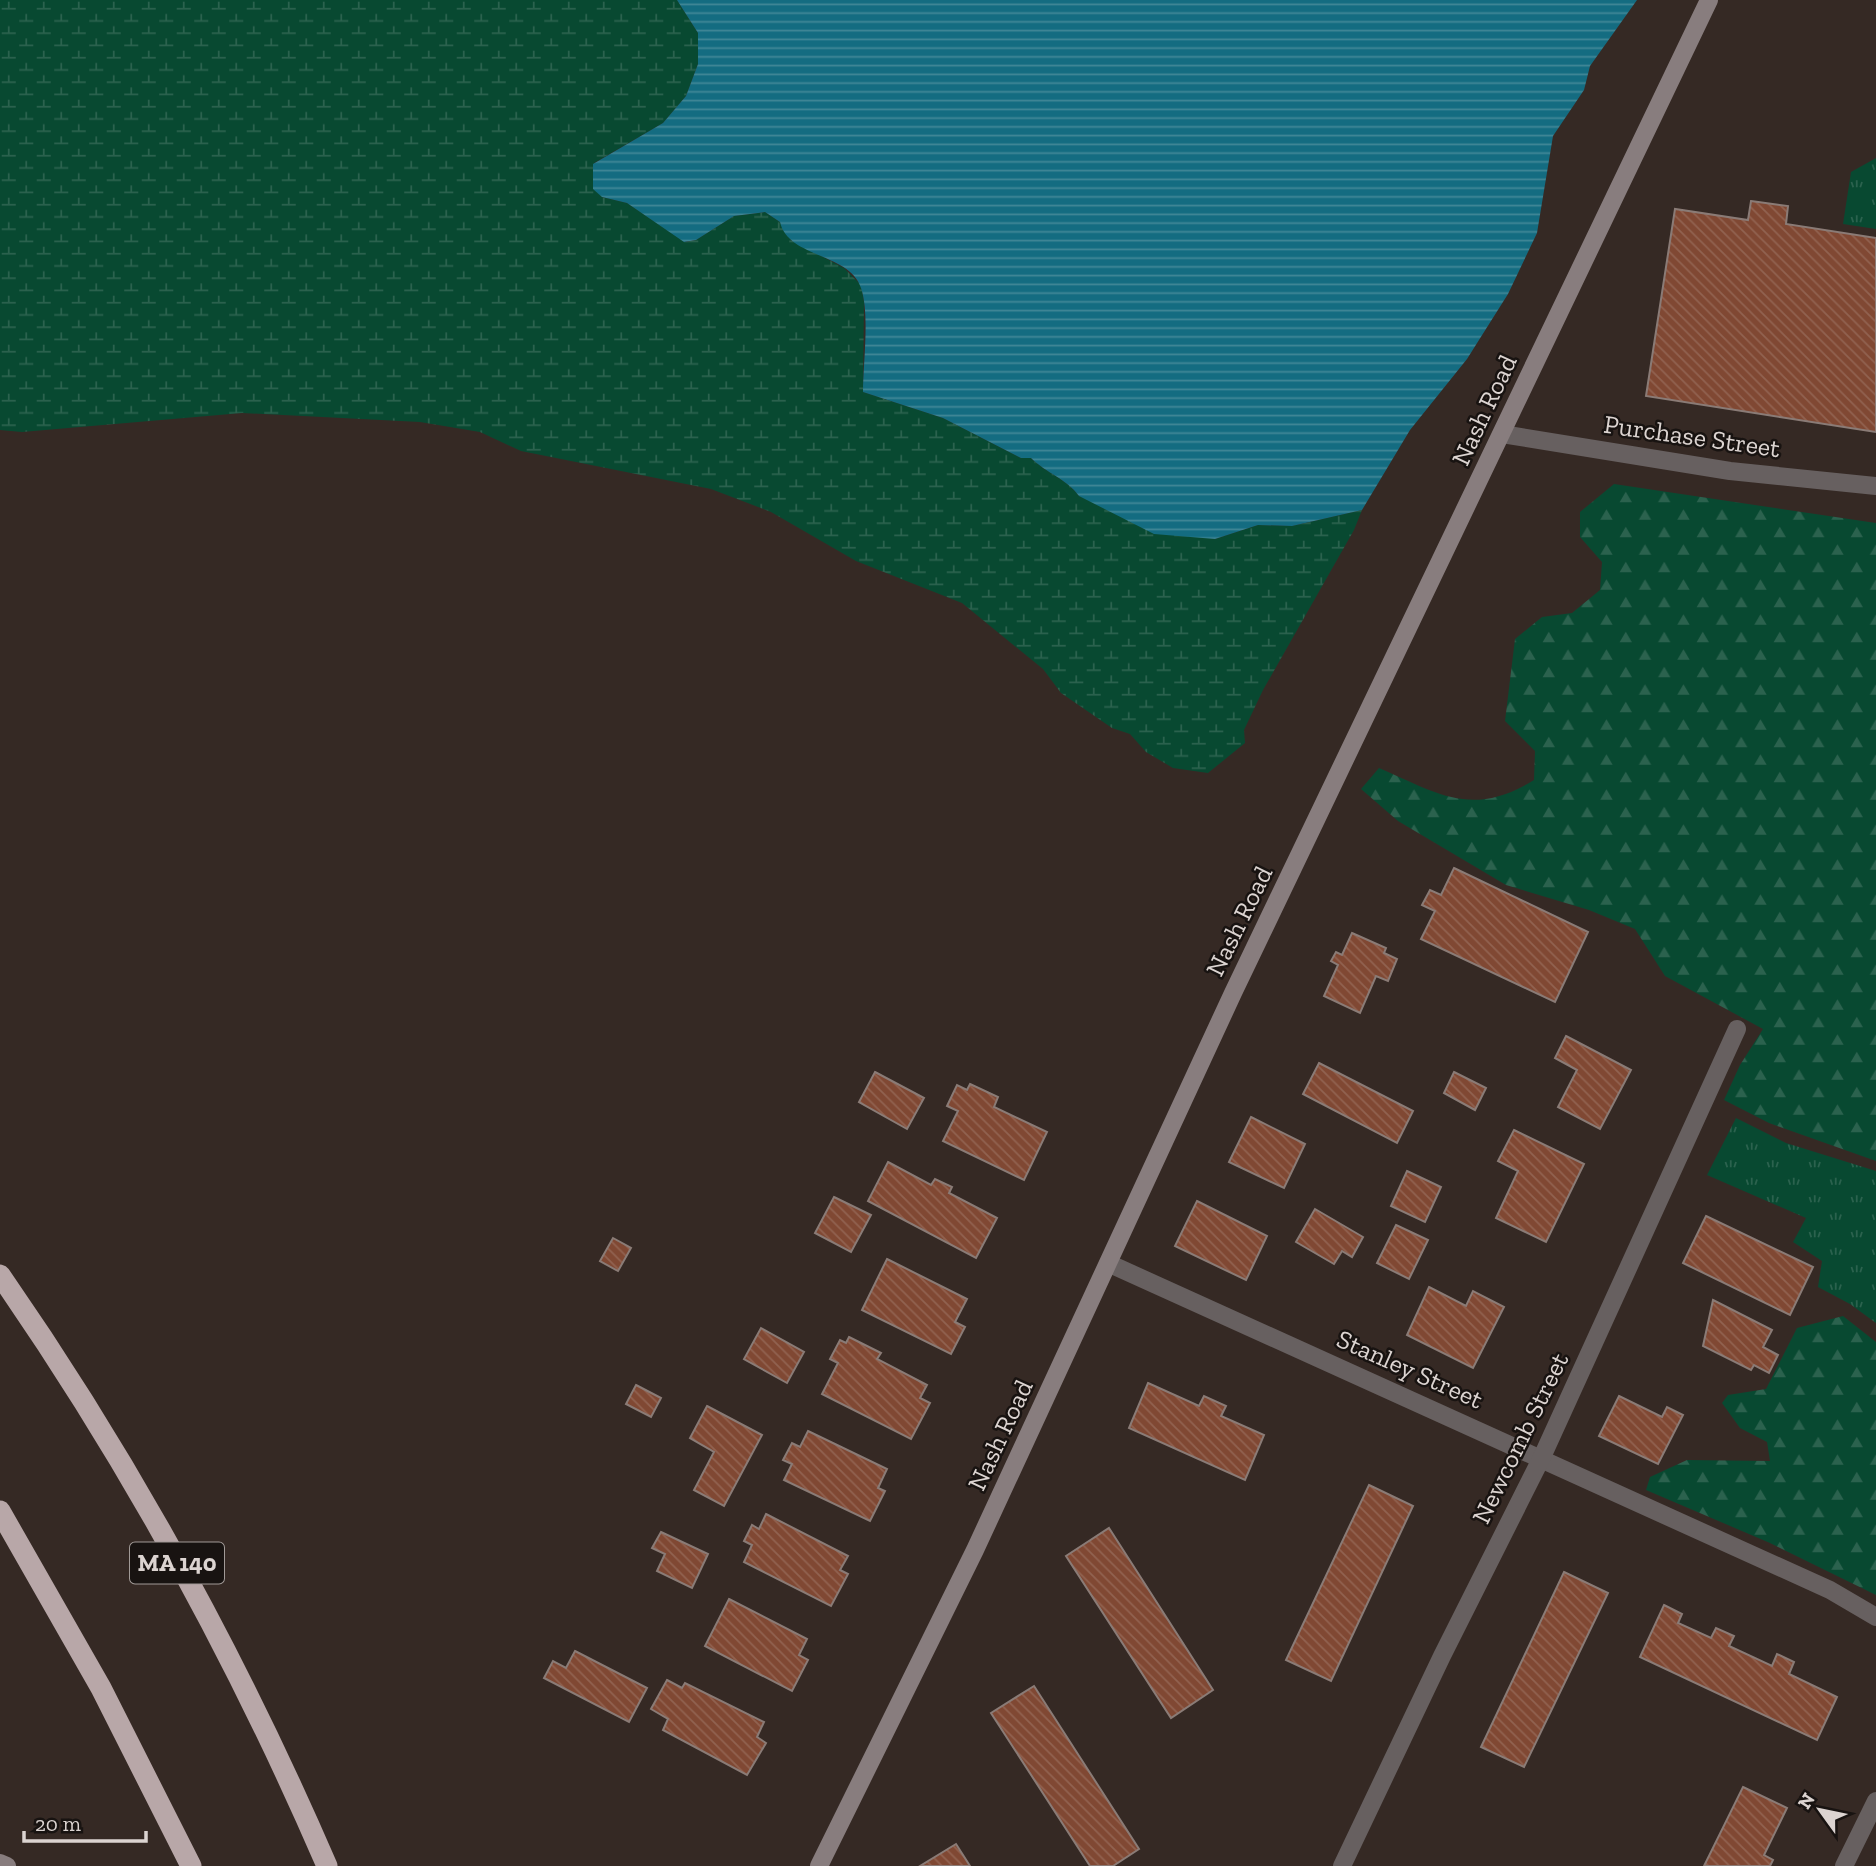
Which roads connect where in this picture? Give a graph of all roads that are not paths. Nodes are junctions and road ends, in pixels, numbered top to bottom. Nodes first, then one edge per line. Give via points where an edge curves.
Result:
1 (1709, 0) edge
2 (1502, 434) junction
3 (1876, 486) edge
4 (1737, 1029) dead end
5 (1110, 1264) junction
6 (0, 1275) edge
7 (1542, 1457) junction
8 (0, 1511) edge
9 (1876, 1616) edge
10 (1876, 1801) edge
11 (0, 1863) edge
12 (7, 1866) edge
13 (191, 1866) edge
14 (327, 1866) edge
15 (819, 1866) edge
16 (1342, 1866) edge
17 (1844, 1866) edge

1 - 2 main road, Nash Road
2 - 3 street, Purchase Street via 1730,471
2 - 5 main road, Nash Road via 1233,993
4 - 7 street, Newcomb Street
5 - 7 street, Stanley Street
5 - 15 main road, Nash Road
6 - 14 highway, MA 140 via 80,1396 181,1569
7 - 9 street, Stanley Street via 1830,1590
7 - 16 street, Newcomb Street
8 - 13 highway via 101,1688
10 - 17 street
11 - 12 main road

